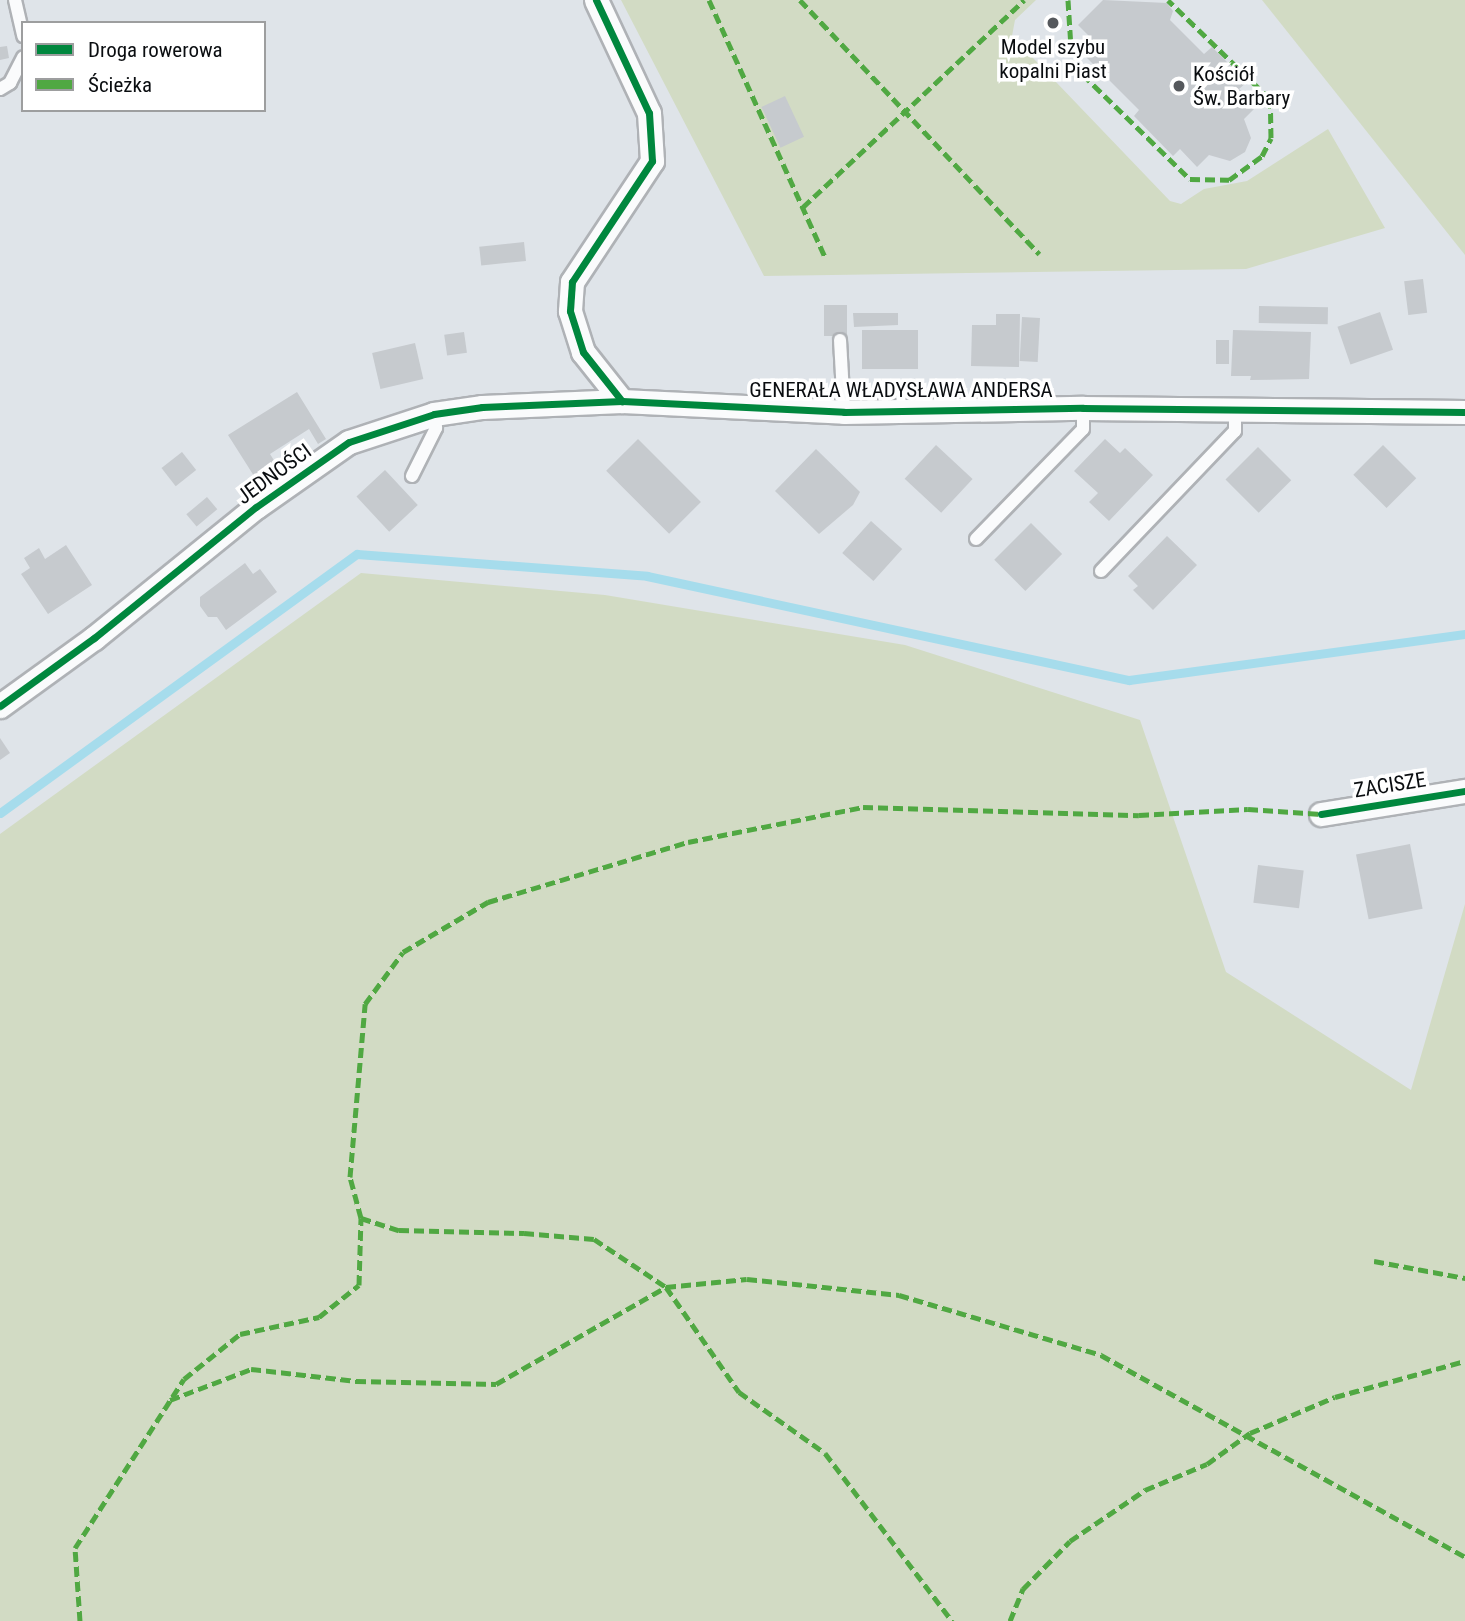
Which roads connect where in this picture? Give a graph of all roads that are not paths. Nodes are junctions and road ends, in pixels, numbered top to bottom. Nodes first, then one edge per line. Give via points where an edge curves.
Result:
1 (15, 0) edge
2 (596, 0) edge
3 (21, 27) edge
4 (21, 61) edge
5 (0, 89) edge
6 (840, 340) dead end
7 (622, 401) junction
8 (1083, 408) junction
9 (1235, 410) junction
10 (844, 412) junction
11 (1465, 412) edge
12 (434, 414) junction
13 (412, 476) dead end
14 (976, 539) dead end
15 (1101, 571) dead end
16 (0, 706) edge
17 (1465, 791) edge
18 (1321, 814) dead end

1 - 3 lane
2 - 7 street via 649,113 652,161 572,282 570,311 583,352
4 - 5 lane via 10,83
6 - 10 lane
7 - 10 street, GENERAŁA WŁADYSŁAWA ANDERSA
7 - 12 street, JEDNOŚCI via 482,407
8 - 9 street, GENERAŁA WŁADYSŁAWA ANDERSA
8 - 10 street, GENERAŁA WŁADYSŁAWA ANDERSA
8 - 14 lane via 1083,429
9 - 11 street, GENERAŁA WŁADYSŁAWA ANDERSA
9 - 15 lane via 1235,431
12 - 13 lane via 436,428
12 - 16 street, JEDNOŚCI via 349,442 256,507 94,638
17 - 18 street, ZACISZE

